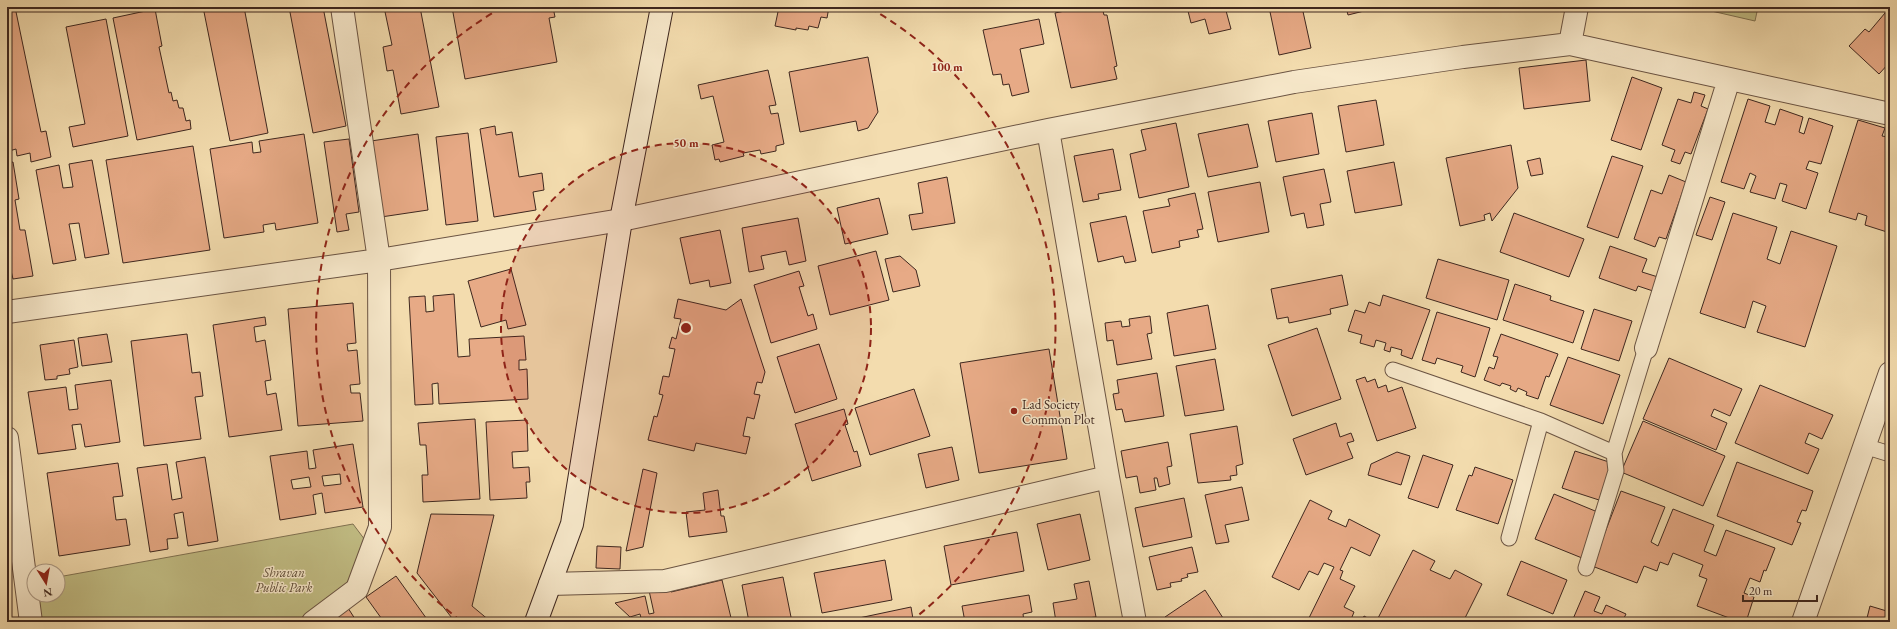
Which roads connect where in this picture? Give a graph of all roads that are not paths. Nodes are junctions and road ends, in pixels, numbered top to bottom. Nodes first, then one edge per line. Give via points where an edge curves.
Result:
1 (342, 7) edge
2 (662, 7) edge
3 (1577, 7) edge
4 (1570, 44) junction
5 (1729, 79) junction
6 (1890, 114) edge
7 (1048, 130) junction
8 (621, 220) junction
9 (379, 260) junction
10 (7, 312) edge
11 (1646, 348) joint
12 (1393, 370) dead end
13 (1890, 373) edge
14 (1541, 421) junction
15 (7, 438) edge
16 (1864, 446) junction
17 (1614, 453) junction
18 (1890, 454) edge
19 (1108, 477) junction
20 (1509, 538) dead end
21 (1586, 568) dead end
22 (550, 584) junction
23 (31, 622) edge
24 (313, 622) edge
25 (536, 622) edge
26 (1135, 622) edge
27 (1803, 622) edge

1 - 9 street
2 - 8 street
3 - 4 street
4 - 5 street
4 - 7 street via 1294,82
5 - 6 street
5 - 11 street
7 - 8 street
7 - 19 street
8 - 9 street
8 - 22 street via 572,524
9 - 10 street
9 - 24 street via 380,527 357,589
11 - 17 lane
12 - 14 lane
13 - 16 street
14 - 17 lane
14 - 20 lane
15 - 23 street
16 - 18 lane
16 - 27 street
17 - 21 lane via 1616,471
19 - 22 street via 665,581
19 - 26 street
22 - 25 street

